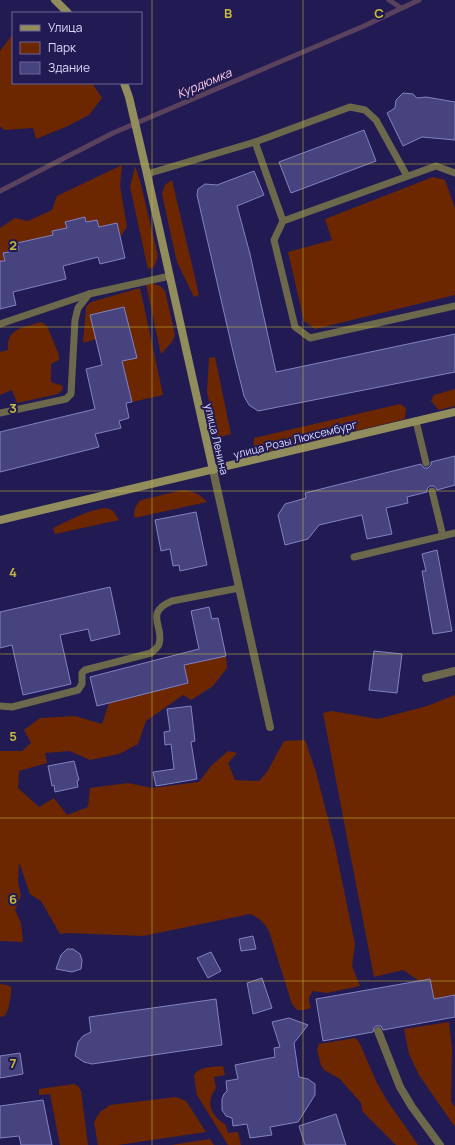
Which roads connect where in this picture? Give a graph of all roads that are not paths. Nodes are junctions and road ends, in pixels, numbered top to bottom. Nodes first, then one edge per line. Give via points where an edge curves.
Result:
1 (55, 0) edge
2 (67, 12) edge
3 (124, 84) edge
4 (255, 142) junction
5 (455, 173) edge
6 (147, 174) junction
7 (407, 176) junction
8 (283, 221) junction
9 (170, 276) junction
10 (89, 294) junction
11 (455, 306) edge
12 (0, 324) edge
13 (455, 412) edge
14 (0, 413) edge
15 (416, 421) junction
16 (426, 463) dead end
17 (213, 470) junction
18 (432, 491) dead end
19 (0, 520) edge
20 (455, 533) edge
21 (443, 536) junction
22 (354, 557) dead end
23 (239, 588) junction
24 (455, 671) edge
25 (426, 678) dead end
26 (0, 706) edge
27 (270, 727) dead end
28 (378, 1031) dead end
29 (440, 1145) edge

1 - 2 main road
3 - 6 main road, улица Ленина
4 - 6 lane
4 - 7 lane via 350,107 365,110 376,120
4 - 8 lane
5 - 7 lane via 436,166
6 - 9 main road, улица Ленина
7 - 8 lane
8 - 11 lane via 274,240 295,327 310,338
9 - 10 lane
9 - 17 main road, улица Ленина
10 - 12 lane
10 - 14 lane via 78,308 74,320 71,394 66,398
13 - 15 main road, улица Розы Люксембург
15 - 16 lane
15 - 17 main road, улица Розы Люксембург
17 - 19 main road, улица Розы Люксембург
17 - 23 street, улица Ленина
18 - 21 lane
20 - 21 lane
21 - 22 lane
23 - 26 lane via 172,601 164,605 158,611 156,619 160,637 157,648 150,653 85,670 78,690 12,707
23 - 27 street, улица Ленина
24 - 25 street
28 - 29 street via 400,1088

